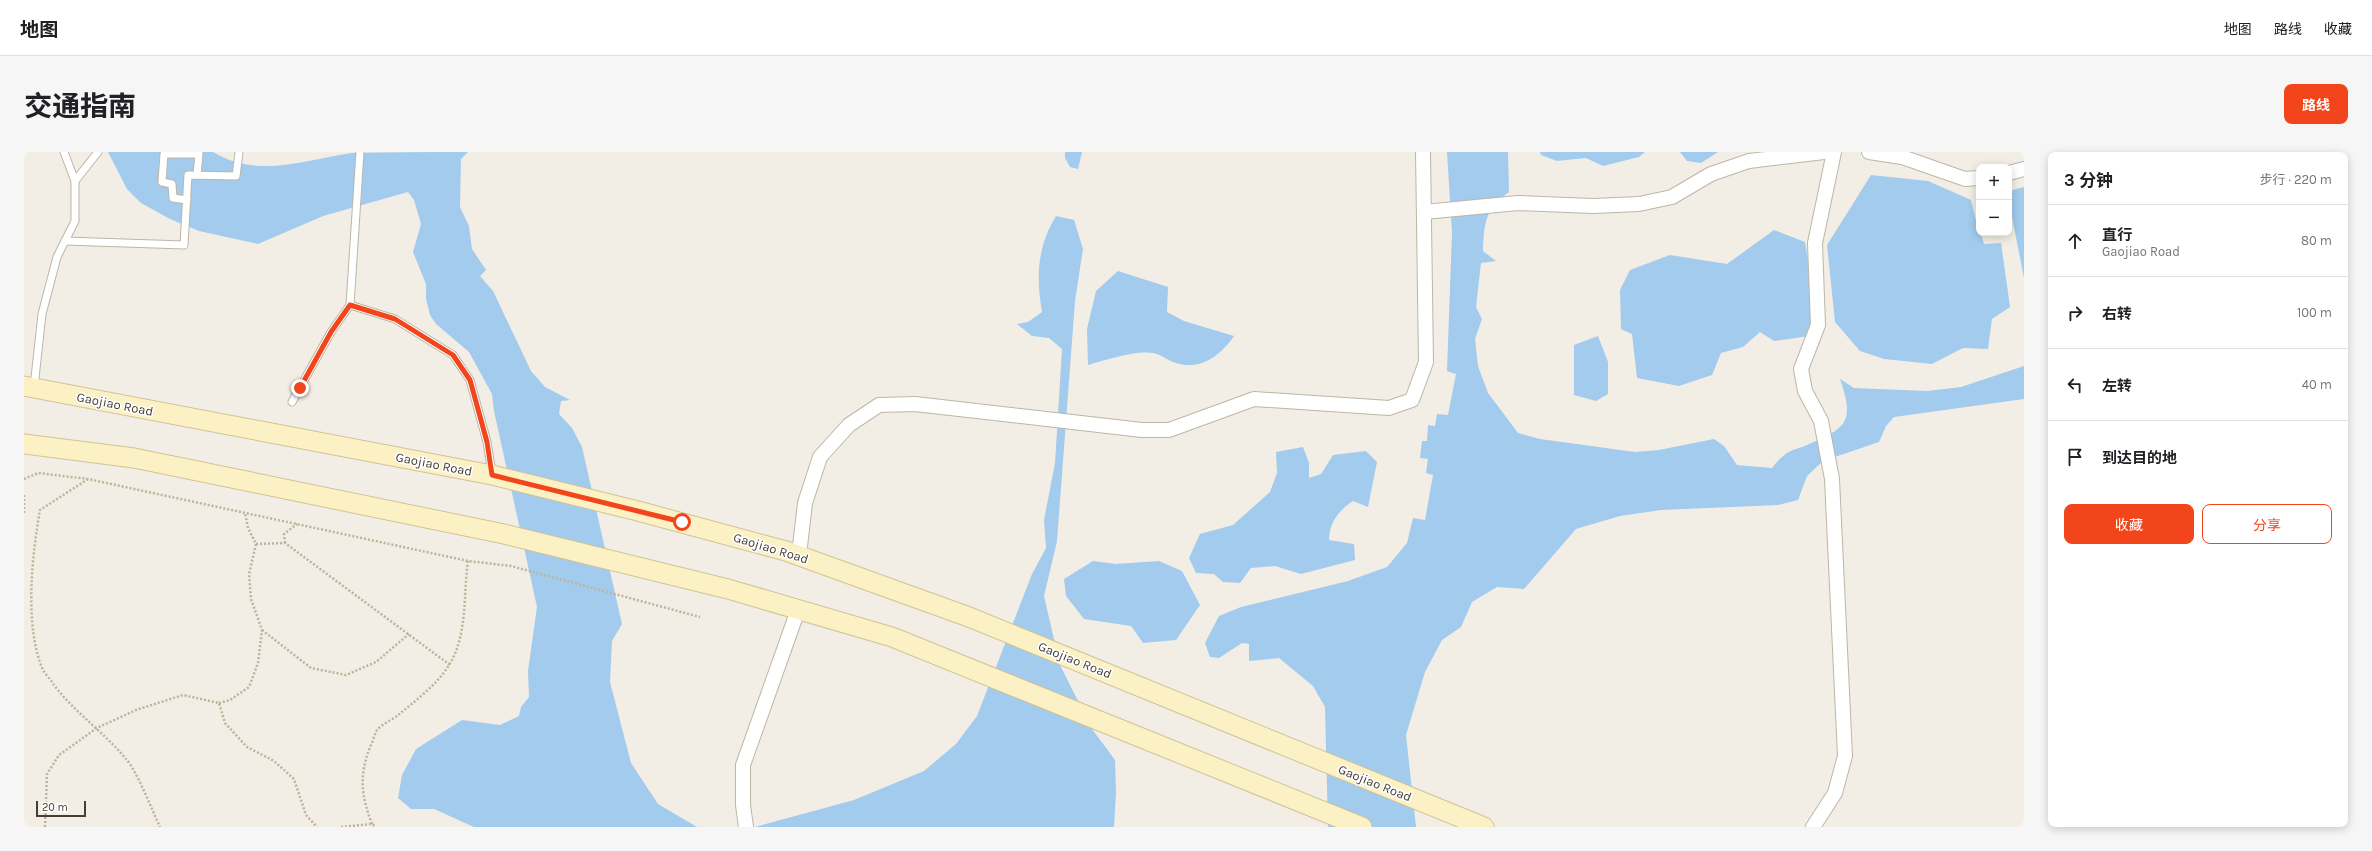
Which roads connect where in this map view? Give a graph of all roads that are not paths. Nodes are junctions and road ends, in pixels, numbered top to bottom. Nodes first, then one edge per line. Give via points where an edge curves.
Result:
1 (64, 152) edge
2 (98, 152) edge
3 (360, 152) edge
4 (1423, 152) edge
5 (1824, 152) edge
6 (1834, 152) edge
7 (1869, 152) edge
8 (238, 156) edge
9 (2024, 169) edge
10 (2012, 172) edge
11 (197, 176) junction
12 (1976, 178) edge
13 (75, 181) junction
14 (187, 200) junction
15 (1424, 212) junction
16 (65, 241) junction
17 (350, 305) junction
18 (29, 387) edge
19 (292, 402) dead end
20 (24, 444) edge
21 (492, 475) junction
22 (799, 556) junction
23 (798, 610) junction
24 (746, 827) edge
25 (1362, 827) edge
26 (1484, 827) edge
27 (1813, 827) edge

1 - 13 lane
2 - 13 lane
3 - 17 lane
4 - 15 street
5 - 15 street via 1748,161 1711,174 1672,196 1639,204 1593,206 1518,202
6 - 27 street via 1815,243 1818,325 1801,369 1805,391 1821,421 1832,479 1845,756 1835,793
7 - 12 street via 1902,157 1965,179
8 - 11 lane via 236,176
9 - 10 street
11 - 14 lane via 188,176
11 - 14 lane via 199,154 164,154 162,182 172,184 173,198
13 - 16 lane via 75,221
14 - 16 lane via 184,244
15 - 22 street via 1426,362 1412,400 1389,408 1254,399 1169,430 1142,430 915,404 879,405 849,425 820,456 805,503
16 - 18 lane via 57,257 42,314
17 - 19 lane via 331,332
17 - 21 lane via 395,319 453,355 470,380 487,442
18 - 21 main road, Gaojiao Road
20 - 23 main road via 134,458 504,534
21 - 22 main road, Gaojiao Road via 638,511
22 - 26 main road, Gaojiao Road via 969,617
23 - 24 street via 743,765
23 - 25 main road via 892,637

